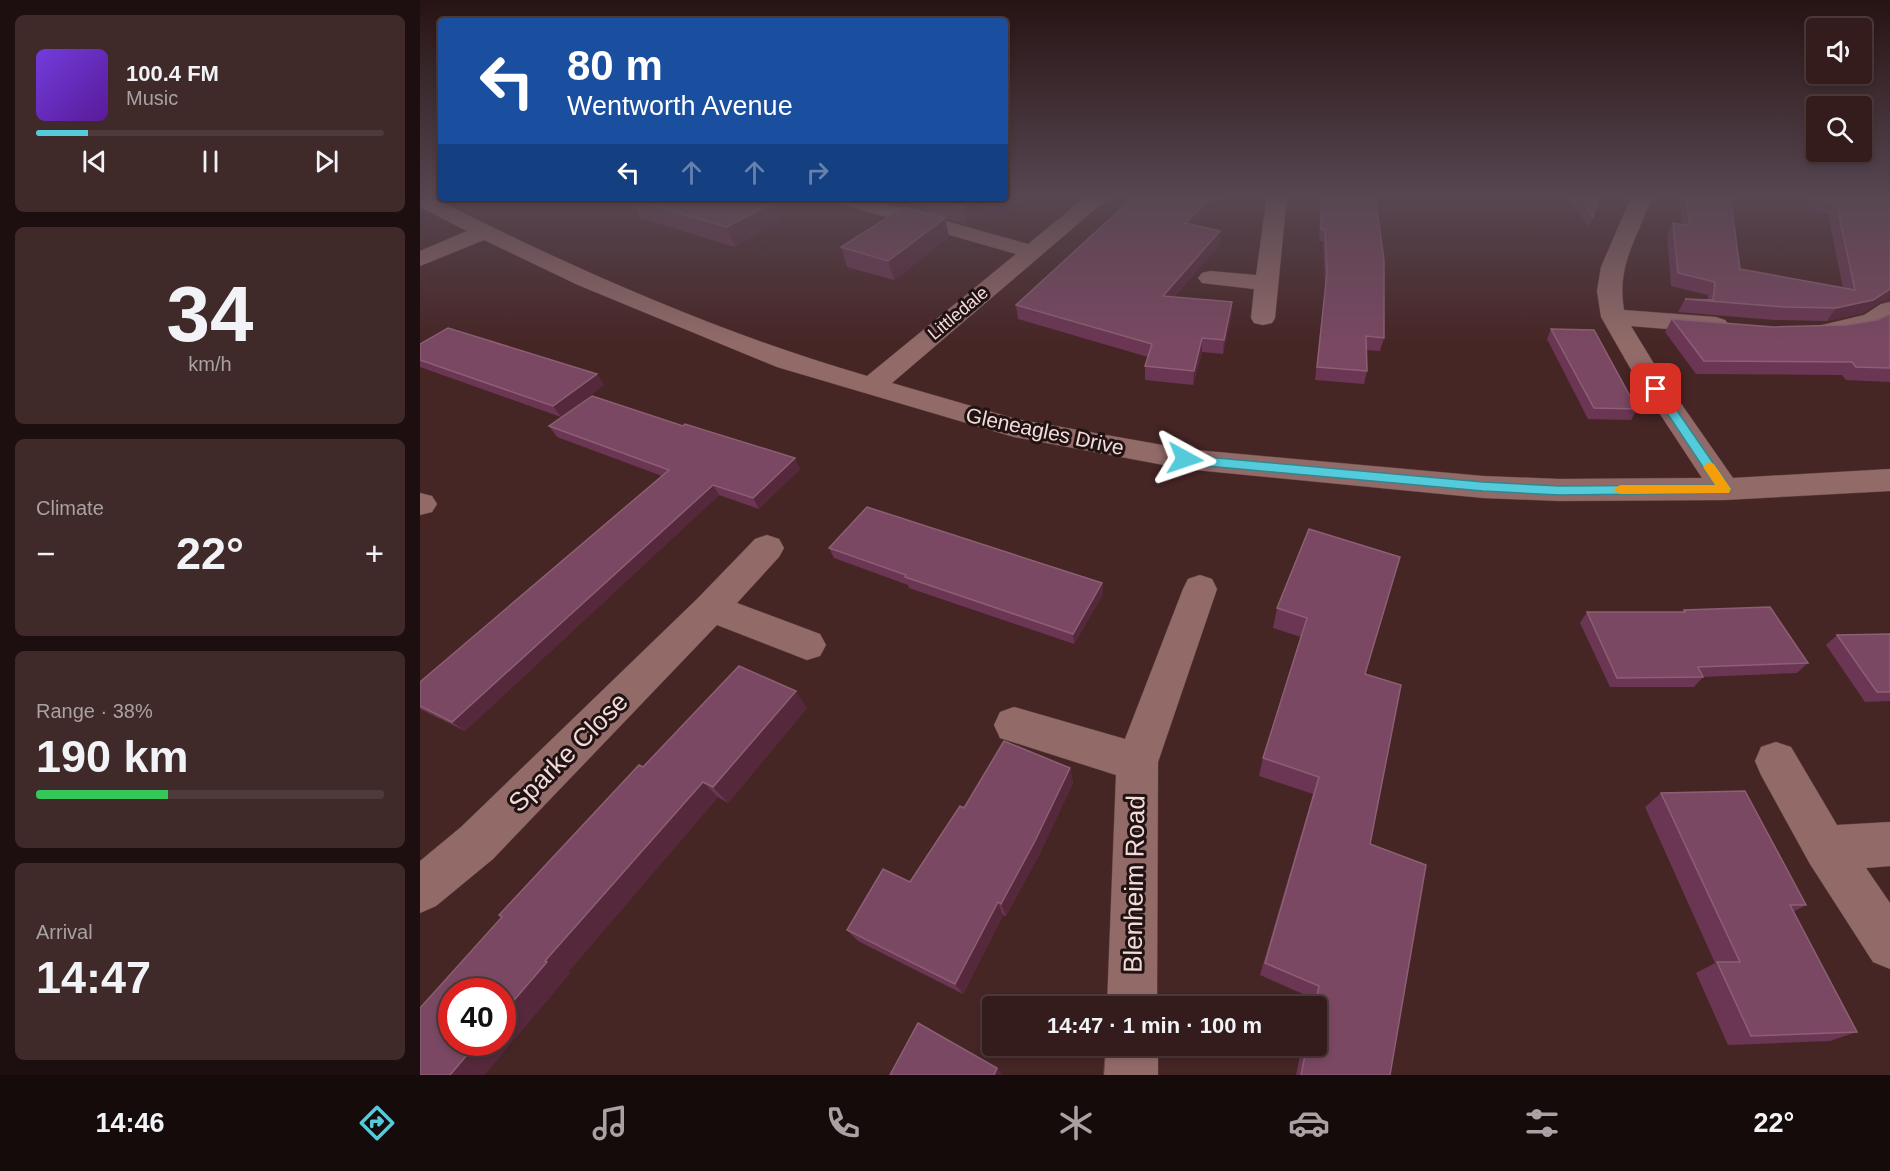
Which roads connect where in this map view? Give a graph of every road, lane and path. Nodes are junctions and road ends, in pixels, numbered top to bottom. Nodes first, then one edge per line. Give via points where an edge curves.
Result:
1 (453, 245) edge
2 (512, 245) edge
3 (1008, 245) edge
4 (1040, 245) edge
5 (1271, 245) edge
6 (1621, 245) edge
7 (1032, 252) junction
8 (420, 259) edge
9 (1210, 278) dead end
10 (1266, 283) junction
11 (1890, 309) edge
12 (1613, 317) junction
13 (1263, 318) dead end
14 (1739, 327) edge
15 (1806, 331) edge
16 (871, 387) junction
17 (1890, 480) edge
18 (1725, 489) junction
19 (768, 548) dead end
20 (1200, 589) dead end
21 (711, 609) junction
22 (807, 645) dead end
23 (1014, 725) dead end
24 (1776, 761) dead end
25 (1137, 762) junction
26 (1890, 844) edge
27 (1826, 848) junction
28 (420, 890) edge
29 (1890, 945) edge
30 (1132, 996) edge
31 (1132, 1056) edge
32 (1131, 1075) edge

1 - 8 street
2 - 16 street, Gleneagles Drive via 698,327 786,361
3 - 7 street
4 - 7 street, Littledale
5 - 10 street
6 - 12 street via 1612,267 1609,291
7 - 16 street, Littledale
9 - 10 street
10 - 13 street
11 - 15 street via 1872,321 1827,331
12 - 14 street
12 - 18 street
16 - 18 street, Gleneagles Drive via 1014,428 1185,459 1495,487
17 - 18 street, Gleneagles Drive
19 - 21 street, Sparke Close
20 - 25 street, Blenheim Road
21 - 22 street
21 - 28 street, Sparke Close via 477,843
23 - 25 street
24 - 27 street
25 - 30 street, Blenheim Road
26 - 27 street
27 - 29 street
31 - 32 street

